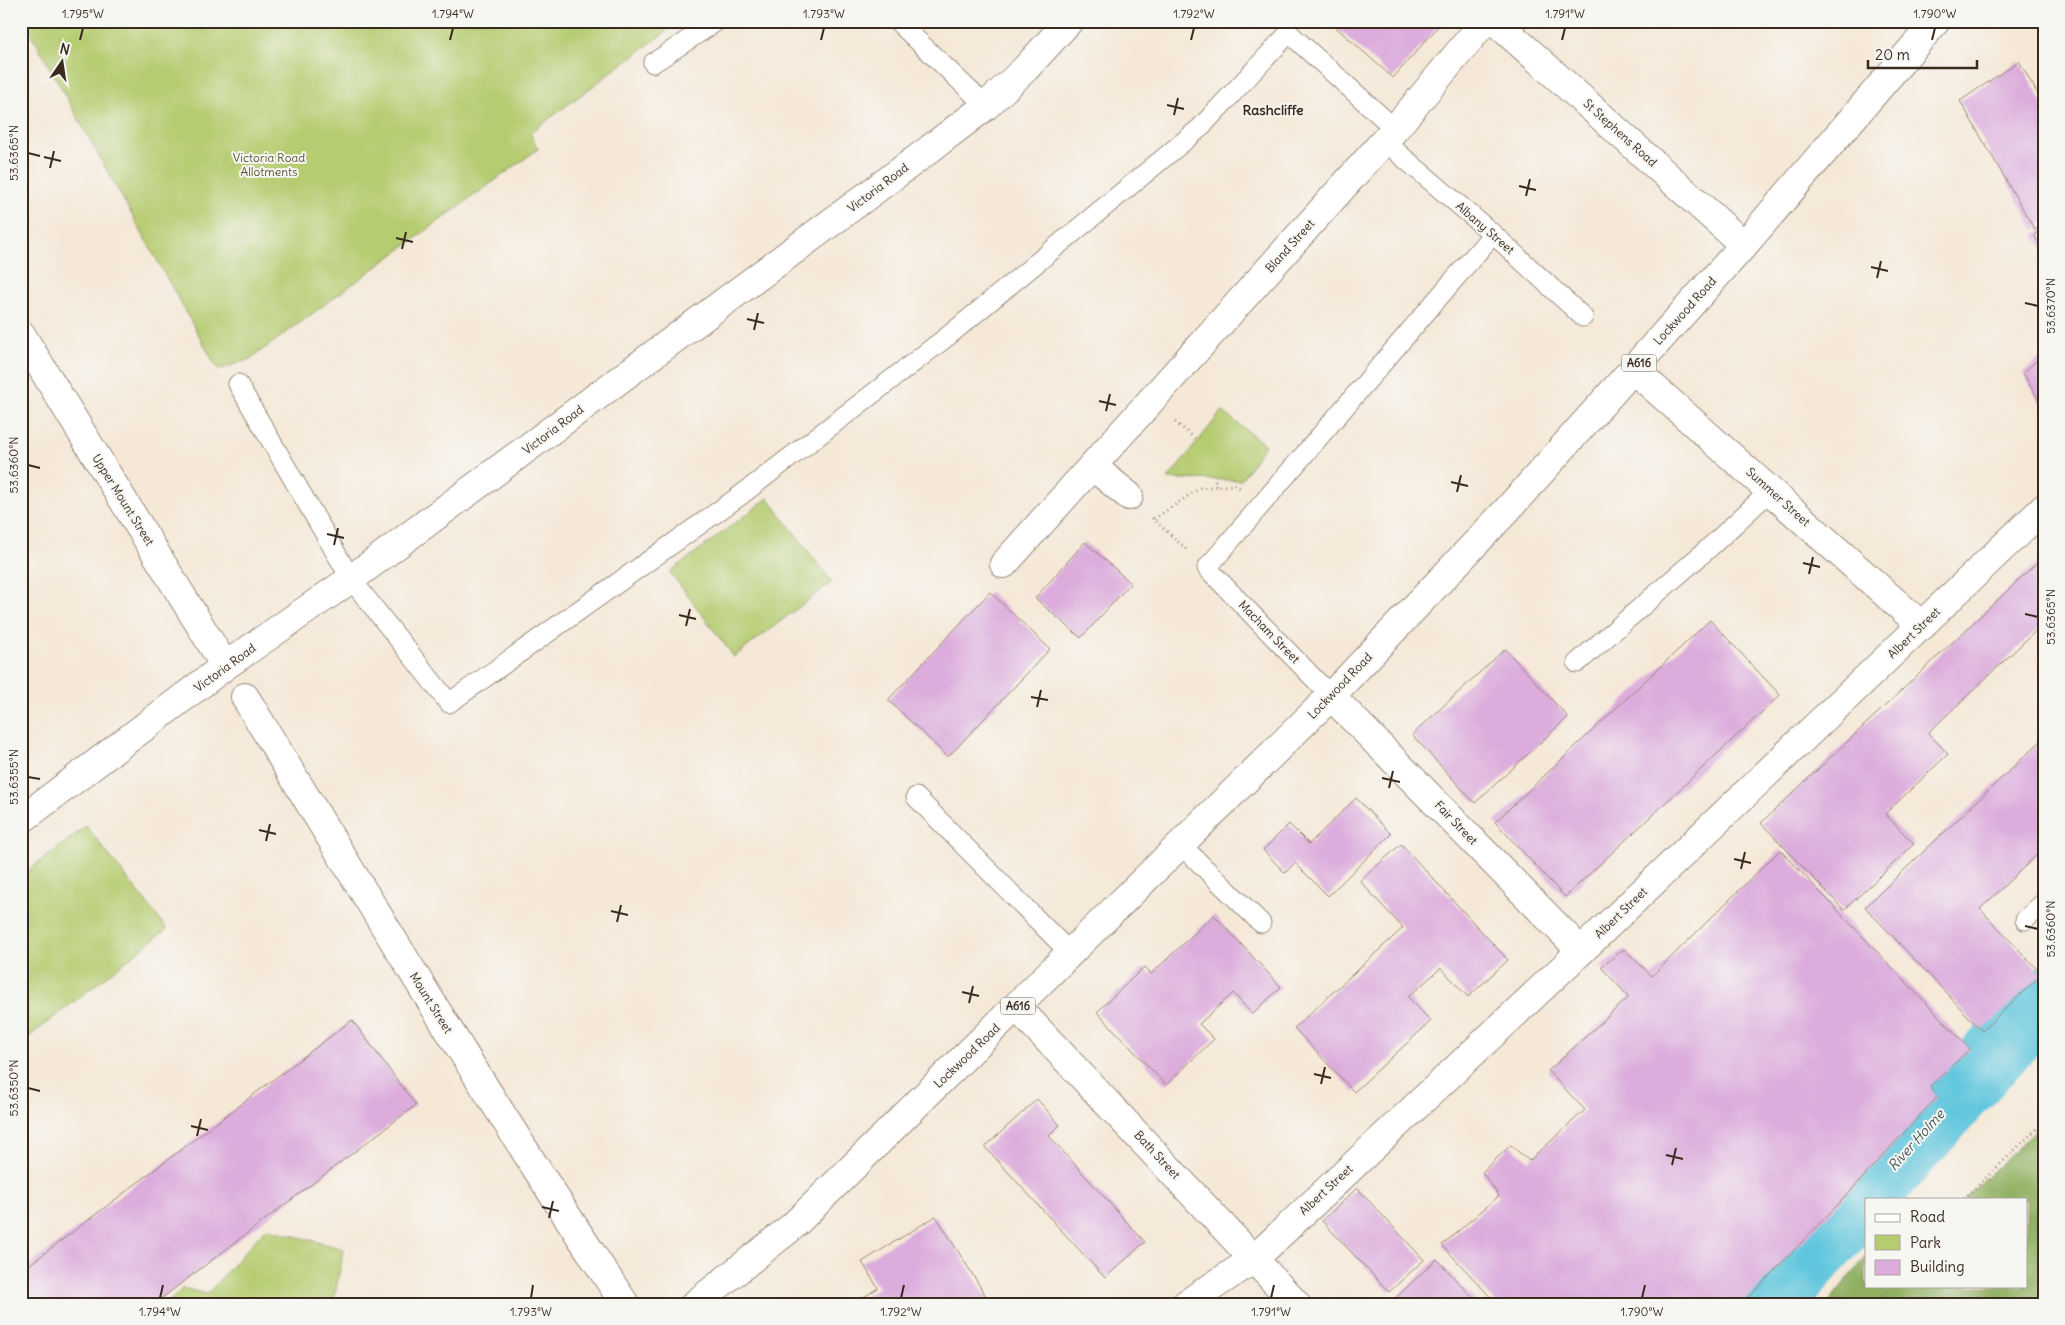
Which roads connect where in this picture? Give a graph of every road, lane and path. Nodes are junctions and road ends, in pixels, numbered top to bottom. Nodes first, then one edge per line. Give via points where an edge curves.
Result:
1 (716, 21) edge
2 (897, 21) edge
3 (1069, 21) edge
4 (1485, 21) edge
5 (1495, 21) edge
6 (1936, 21) edge
7 (653, 63) dead end
8 (986, 106) junction
9 (1390, 135) junction
10 (1493, 234) junction
11 (1744, 245) junction
12 (1583, 317) dead end
13 (21, 334) edge
14 (1633, 369) junction
15 (238, 384) dead end
16 (1092, 466) junction
17 (1215, 480) dead end
18 (1216, 486) junction
19 (1770, 491) junction
20 (1129, 496) joint
21 (1264, 501) junction
22 (2044, 508) edge
23 (1154, 519) junction
24 (1004, 564) dead end
25 (1207, 568) junction
26 (351, 579) junction
27 (1922, 626) junction
28 (1577, 663) dead end
29 (225, 666) junction
30 (1331, 696) junction
31 (246, 697) dead end
32 (916, 797) dead end
33 (21, 820) edge
34 (1181, 845) junction
35 (2044, 902) edge
36 (2025, 920) dead end
37 (1260, 923) dead end
38 (1581, 951) junction
39 (1071, 954) junction
40 (1017, 1007) junction
41 (2044, 1122) edge
42 (1965, 1198) edge
43 (1254, 1258) junction
44 (1889, 1288) edge
45 (625, 1304) edge
46 (695, 1304) edge
47 (1186, 1304) edge
48 (1296, 1304) edge
49 (1877, 1304) edge

1 - 7 lane
2 - 8 lane
3 - 8 street, Victoria Road
4 - 9 street, Bland Street
5 - 11 street, St Stephens Road
6 - 11 street, Lockwood Road / A616
8 - 26 street, Victoria Road
9 - 10 lane, Albany Street
9 - 16 street, Bland Street
9 - 26 lane, Albany Street via 1288,33 1200,128 948,336 741,495 449,703
10 - 12 lane, Albany Street
10 - 21 lane
11 - 14 street, Lockwood Road / A616
13 - 29 street, Upper Mount Street
14 - 19 street, Summer Street
14 - 30 street, Lockwood Road / A616
15 - 26 lane
16 - 20 street
16 - 24 street, Bland Street
17 - 18 path
18 - 21 path via 1235,485
18 - 23 path via 1200,488
19 - 27 street, Summer Street
19 - 28 lane
20 - 23 path
21 - 25 lane
22 - 27 street, Albert Street
23 - 25 path
25 - 30 lane, Macham Street
26 - 29 street, Victoria Road
27 - 38 street, Albert Street
29 - 33 street, Victoria Road
30 - 34 street, Lockwood Road / A616
30 - 38 street, Fair Street
31 - 45 street, Mount Street via 408,965 541,1178
32 - 39 lane
34 - 37 lane
34 - 39 street, Lockwood Road / A616
35 - 36 lane
38 - 43 street, Albert Street
39 - 40 street, Lockwood Road / A616
40 - 43 street, Bath Street
40 - 46 street, Lockwood Road / A616 via 793,1226
41 - 42 path
43 - 47 street, Albert Street
43 - 48 street, Bath Street
44 - 49 path

